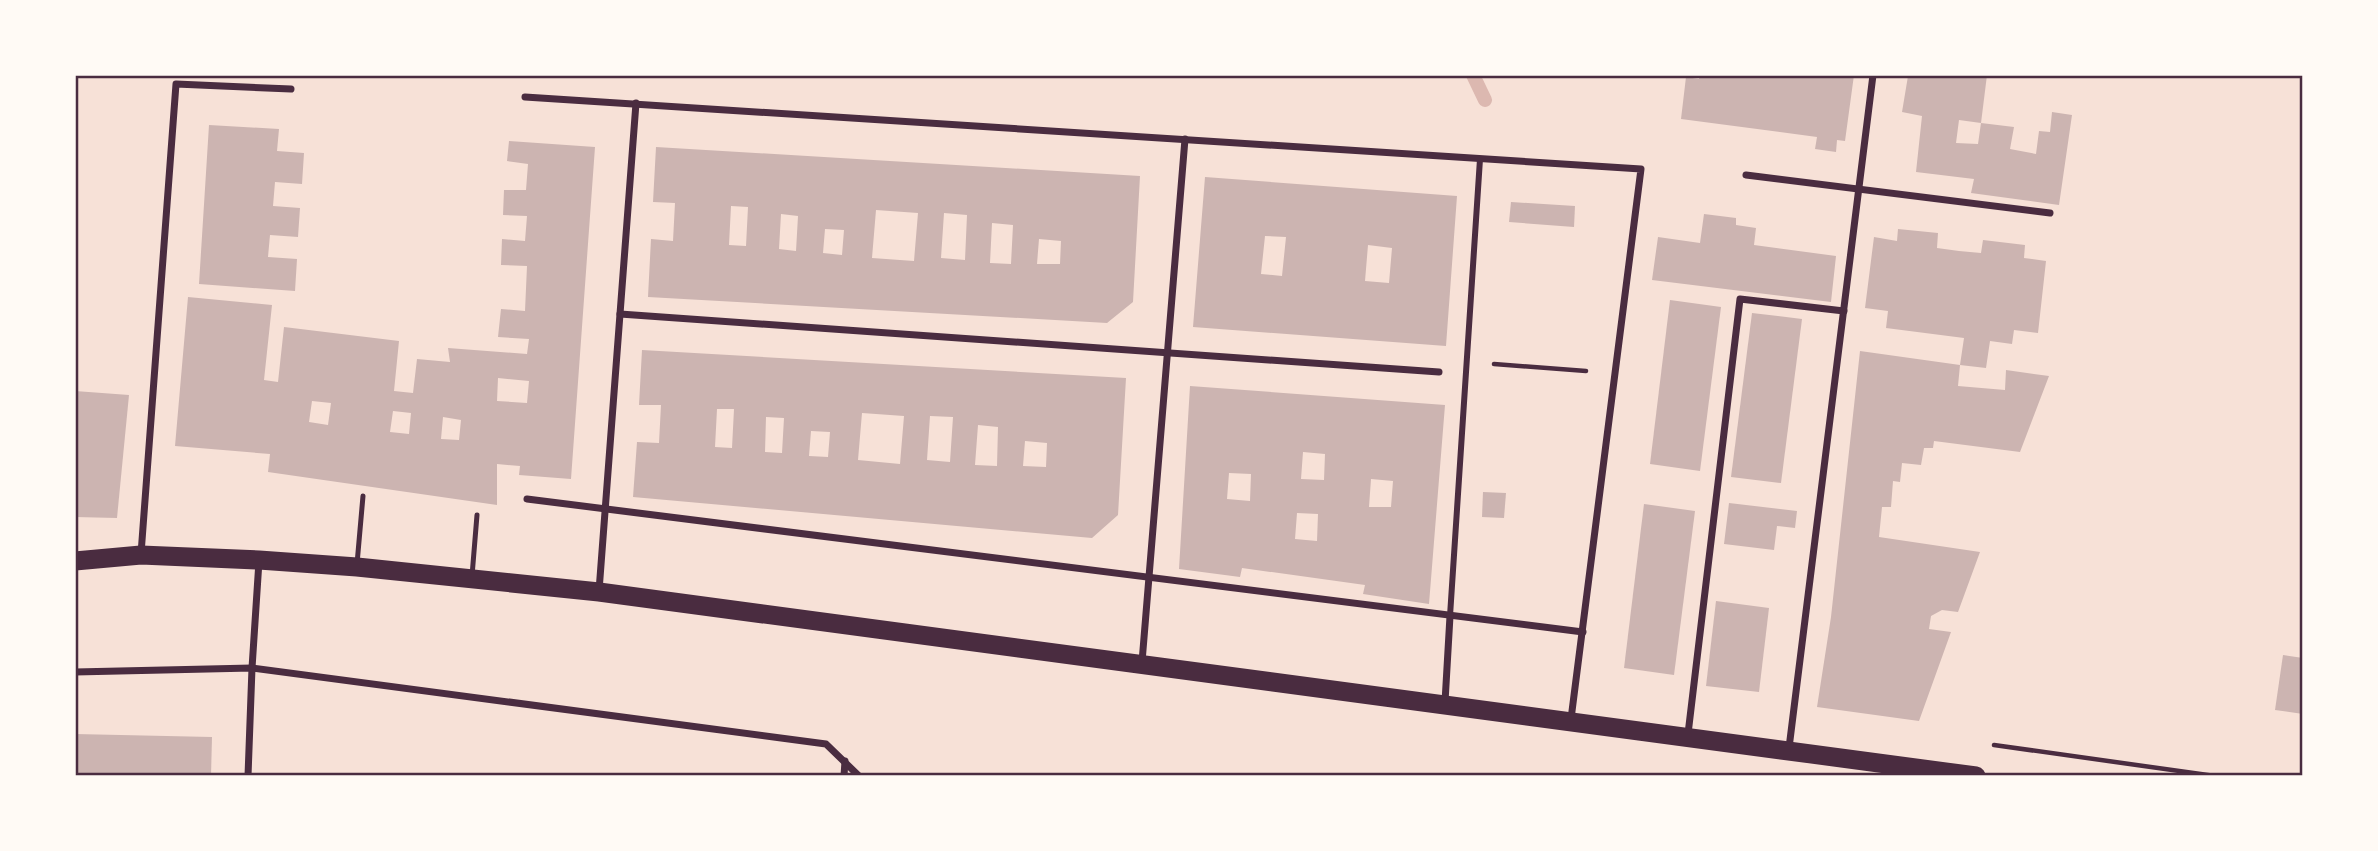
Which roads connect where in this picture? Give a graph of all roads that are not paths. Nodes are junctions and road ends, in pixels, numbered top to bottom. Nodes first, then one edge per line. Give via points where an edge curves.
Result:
1 (1873, 75) edge
2 (291, 89) dead end
3 (525, 97) dead end
4 (636, 103) junction
5 (1185, 139) junction
6 (1480, 159) junction
7 (1746, 175) dead end
8 (1859, 190) junction
9 (2050, 213) dead end
10 (1844, 312) junction
11 (620, 314) junction
12 (1168, 353) junction
13 (1439, 372) dead end
14 (363, 496) dead end
15 (527, 499) dead end
16 (606, 508) junction
17 (477, 514) dead end
18 (141, 555) junction
19 (259, 560) junction
20 (75, 561) edge
21 (357, 567) junction
22 (1149, 578) junction
23 (472, 579) junction
24 (599, 592) junction
25 (1450, 616) junction
26 (1583, 632) junction
27 (1142, 665) junction
28 (252, 668) junction
29 (75, 672) edge
30 (1445, 706) junction
31 (1571, 723) junction
32 (1687, 738) junction
33 (1788, 752) junction
34 (845, 761) junction
35 (248, 776) edge
36 (844, 776) edge
37 (859, 776) edge
38 (1976, 776) edge

1 - 8 street
2 - 18 street via 176,84
3 - 4 street
4 - 5 street
4 - 11 street
5 - 6 street
5 - 12 street
6 - 25 street
6 - 26 street via 1641,169
7 - 8 street
8 - 9 street
8 - 10 street
10 - 32 street via 1740,299
10 - 33 street
11 - 12 street
11 - 16 street
12 - 13 street
12 - 22 street
14 - 21 lane
15 - 16 street
16 - 22 street
16 - 24 street
17 - 23 lane
18 - 19 highway
18 - 20 highway
19 - 21 highway
19 - 28 street
21 - 23 highway
22 - 25 street
22 - 27 street
23 - 24 highway
24 - 27 highway
25 - 26 street
25 - 30 street
26 - 31 street
27 - 30 highway
28 - 29 street
28 - 34 street via 826,744
28 - 35 street
30 - 31 highway
31 - 32 highway
32 - 33 highway
33 - 38 highway
34 - 36 street
34 - 37 street

